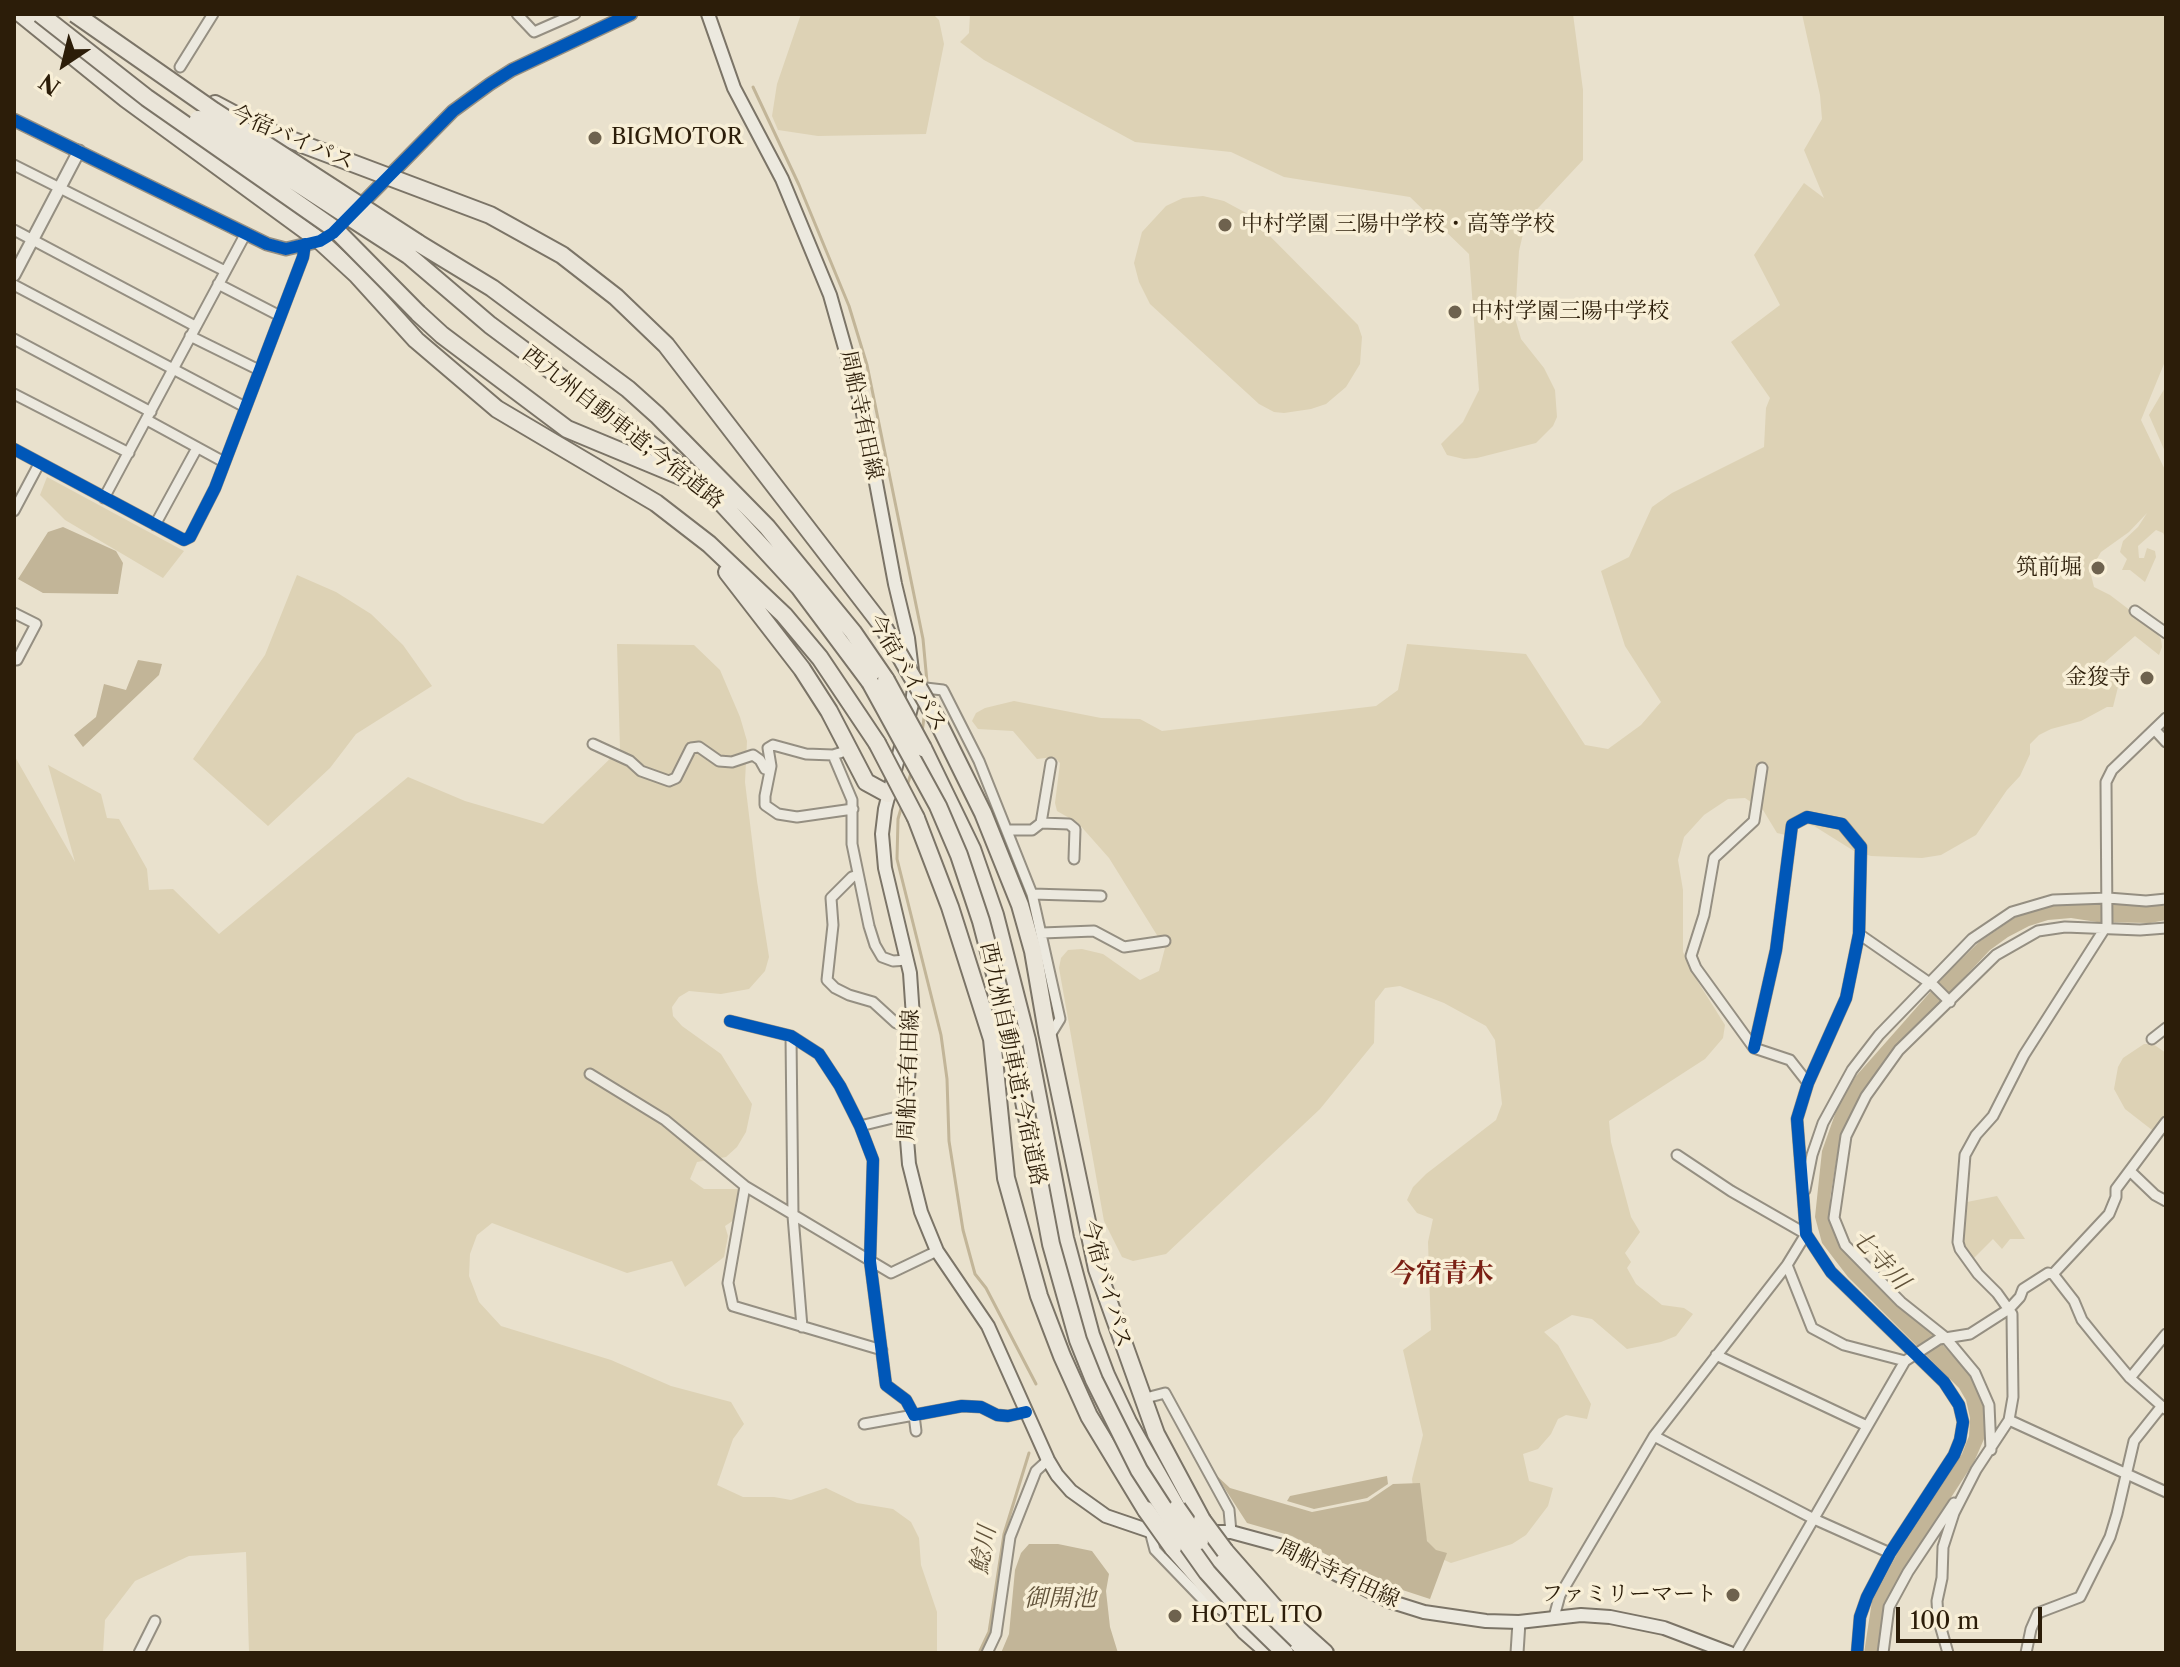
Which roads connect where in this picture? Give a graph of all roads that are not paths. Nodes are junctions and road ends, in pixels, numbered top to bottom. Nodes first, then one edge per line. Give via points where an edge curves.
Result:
1 (21, 14) edge
2 (40, 14) edge
3 (47, 14) edge
4 (75, 14) edge
5 (82, 14) edge
6 (213, 14) edge
7 (517, 14) edge
8 (575, 14) edge
9 (631, 14) edge
10 (708, 14) edge
11 (180, 67) dead end
12 (14, 120) edge
13 (79, 151) junction
14 (14, 165) edge
15 (390, 176) junction
16 (60, 188) junction
17 (14, 230) edge
18 (246, 233) junction
19 (33, 240) junction
20 (312, 243) junction
21 (413, 249) junction
22 (225, 271) junction
23 (14, 275) edge
24 (218, 284) junction
25 (14, 285) edge
26 (280, 316) junction
27 (193, 331) junction
28 (14, 339) edge
29 (173, 369) junction
30 (259, 370) junction
31 (14, 394) edge
32 (245, 407) junction
33 (149, 416) junction
34 (542, 437) junction
35 (197, 448) junction
36 (14, 449) edge
37 (129, 453) junction
38 (633, 458) junction
39 (224, 462) junction
40 (39, 464) junction
41 (658, 475) dead end
42 (104, 498) junction
43 (717, 498) junction
44 (14, 509) edge
45 (155, 525) junction
46 (773, 575) dead end
47 (2135, 611) dead end
48 (14, 613) edge
49 (2166, 633) edge
50 (840, 641) junction
51 (14, 660) edge
52 (914, 687) junction
53 (2166, 718) edge
54 (2155, 730) junction
55 (2166, 742) edge
56 (593, 744) dead end
57 (841, 753) junction
58 (1051, 763) dead end
59 (1762, 768) dead end
60 (770, 770) junction
61 (888, 794) junction
62 (853, 809) junction
63 (1041, 823) junction
64 (1007, 830) junction
65 (1074, 859) dead end
66 (858, 875) junction
67 (1032, 894) junction
68 (1101, 896) dead end
69 (2166, 899) edge
70 (2108, 900) junction
71 (2105, 927) junction
72 (2166, 928) edge
73 (1042, 933) junction
74 (1859, 934) junction
75 (1165, 941) dead end
76 (907, 960) junction
77 (1931, 984) junction
78 (1949, 1001) junction
79 (730, 1021) dead end
80 (912, 1025) junction
81 (2166, 1028) edge
82 (1047, 1032) junction
83 (791, 1036) junction
84 (2152, 1039) dead end
85 (1754, 1048) junction
86 (590, 1074) dead end
87 (1808, 1083) junction
88 (905, 1115) junction
89 (2166, 1122) edge
90 (860, 1126) junction
91 (2162, 1134) edge
92 (1677, 1155) dead end
93 (2131, 1172) junction
94 (745, 1186) junction
95 (1802, 1201) junction
96 (2166, 1201) edge
97 (793, 1216) junction
98 (1806, 1234) junction
99 (937, 1251) junction
100 (870, 1261) junction
101 (1787, 1265) junction
102 (2053, 1274) junction
103 (2009, 1309) junction
104 (802, 1327) junction
105 (2166, 1334) edge
106 (1942, 1338) junction
107 (882, 1350) junction
108 (1716, 1355) junction
109 (1911, 1356) junction
110 (2130, 1378) junction
111 (1142, 1399) junction
112 (2164, 1408) edge
113 (1026, 1412) junction
114 (914, 1415) junction
115 (2009, 1420) junction
116 (864, 1424) dead end
117 (1867, 1426) junction
118 (916, 1431) dead end
119 (1654, 1436) junction
120 (1991, 1450) junction
121 (1048, 1460) junction
122 (1976, 1470) junction
123 (2127, 1474) junction
124 (2166, 1492) edge
125 (1814, 1519) junction
126 (1150, 1531) junction
127 (1231, 1532) junction
128 (1890, 1553) junction
129 (1229, 1613) junction
130 (1554, 1617) junction
131 (155, 1621) dead end
132 (1519, 1622) junction
133 (139, 1653) edge
134 (987, 1653) edge
135 (1270, 1653) edge
136 (1285, 1653) edge
137 (1308, 1653) edge
138 (1325, 1653) edge
139 (1517, 1653) edge
140 (1733, 1653) edge
141 (1857, 1653) edge
142 (1883, 1653) edge
143 (1948, 1653) edge
144 (2026, 1653) edge

1 - 20 highway
2 - 38 highway, bridge via 147,98 336,230 442,335 567,429
3 - 21 highway, 西九州自動車道;今宿道路, bridge via 203,123
4 - 21 highway, 西九州自動車道;今宿道路, bridge
5 - 15 highway, 今宿バイパス via 133,53 262,129
6 - 11 street
7 - 8 street via 534,32
9 - 15 street via 501,77 453,111
10 - 52 main road, 周船寺有田線 via 734,88 810,245 849,355
12 - 13 street
13 - 16 street
13 - 18 street
14 - 16 street
15 - 20 street via 333,233
15 - 82 highway, 今宿バイパス, bridge via 490,215 562,255 616,297 666,345 884,628 983,813 1020,905
16 - 19 street
16 - 22 street
17 - 19 street
18 - 20 street via 286,249
18 - 22 street
19 - 23 street
19 - 27 street
20 - 26 street
20 - 34 highway via 357,275 439,362
21 - 43 highway, 西九州自動車道;今宿道路 via 490,325
21 - 137 highway, 西九州自動車道;今宿道路, bridge via 492,288 628,389 767,527 886,680 950,800 990,902 1013,980 1068,1251 1106,1375 1150,1464 1200,1541 1242,1591
22 - 24 street
24 - 26 street
24 - 27 street
25 - 29 street
26 - 30 street
27 - 29 street
27 - 30 street
28 - 33 street
29 - 32 street
29 - 33 street
30 - 32 street
31 - 37 street
32 - 39 street
33 - 35 street
33 - 37 street
34 - 57 highway via 677,527 731,575 802,669
34 - 129 highway, bridge via 656,503 740,571 820,658 877,743 916,818 992,1039 1006,1178 1039,1296 1089,1416 1173,1548
35 - 39 street
35 - 45 street
36 - 40 street
37 - 42 street
38 - 41 highway
38 - 43 highway via 677,473
39 - 45 street via 190,537 184,540
40 - 42 street
40 - 44 street
42 - 45 street
43 - 50 highway, 西九州自動車道;今宿道路
46 - 50 highway
47 - 49 street
48 - 51 street via 36,624
50 - 136 highway, 西九州自動車道;今宿道路, bridge via 919,767 959,855 999,984 1051,1244 1094,1380 1139,1470 1185,1541 1207,1572
52 - 61 main road, 周船寺有田線
52 - 64 street via 943,690
53 - 54 street
54 - 55 street
54 - 70 street via 2106,782
56 - 60 street via 669,781 676,778 691,748 699,747 719,761 753,755
57 - 60 street via 806,754 773,745 768,748
57 - 61 highway via 866,782
57 - 62 street
58 - 63 street
59 - 85 street via 1754,821 1714,858 1691,956
60 - 62 street via 765,805 778,814 797,817
61 - 76 main road, 周船寺有田線 via 882,834 885,868
62 - 66 street
63 - 64 street via 1032,830
63 - 65 street via 1075,829
64 - 67 street
66 - 76 street via 875,945 882,957
66 - 80 street via 831,898 827,980 873,1002 896,1023
67 - 68 street
67 - 73 street
69 - 70 street
70 - 71 street
70 - 77 street via 2053,900 2012,912 1972,939
71 - 72 street
71 - 78 street via 2038,931 1996,955
71 - 103 street via 1965,1155 1958,1242
73 - 75 street via 1094,931 1124,947
73 - 82 street via 1060,1019
74 - 77 street
74 - 85 street via 1861,847 1842,824 1807,817 1792,825 1789,835 1776,950
74 - 87 street via 1846,998
76 - 80 main road, 周船寺有田線
77 - 78 street
77 - 95 street via 1852,1070 1823,1123
78 - 106 street via 1899,1050 1866,1096 1846,1136 1834,1218 1845,1245
79 - 83 street
80 - 88 main road, 周船寺有田線
81 - 84 street
82 - 111 highway, 今宿バイパス via 1097,1269
83 - 90 street via 819,1054
83 - 97 street
85 - 87 street via 1790,1060
86 - 94 street via 665,1120
87 - 95 street via 1797,1119
88 - 90 street
88 - 99 main road, 周船寺有田線 via 914,1189
89 - 91 street
90 - 100 street via 873,1160
91 - 93 street
92 - 98 street
93 - 96 street
93 - 102 street via 2116,1189 2109,1214
94 - 97 street
94 - 104 street via 728,1283 733,1306
95 - 98 street
97 - 100 street
97 - 104 street
98 - 101 street
98 - 109 street via 1831,1272
99 - 100 street via 891,1273
99 - 113 main road, 周船寺有田線 via 988,1326
100 - 107 street
101 - 108 street
101 - 109 street via 1812,1328 1844,1345
102 - 103 street via 2023,1289
102 - 110 street via 2082,1320
103 - 106 street via 1970,1334
103 - 115 street
104 - 107 street
105 - 110 street
106 - 109 street
106 - 120 street via 1975,1373 1989,1405
107 - 114 street via 886,1385 906,1400
108 - 117 street
108 - 119 street
109 - 117 street
109 - 128 street via 1944,1382 1963,1422 1954,1455
110 - 112 street
111 - 127 street via 1165,1393 1229,1510
111 - 138 highway, 今宿バイパス, bridge via 1202,1520 1276,1609
112 - 123 street via 2134,1441
113 - 114 street via 997,1415 962,1406
113 - 121 main road, 周船寺有田線
114 - 116 street
114 - 118 street
115 - 120 street
115 - 123 street
117 - 125 street
119 - 125 street
119 - 130 street via 1560,1595
120 - 122 street
121 - 126 main road, 周船寺有田線 via 1087,1504
121 - 134 street via 1036,1471 1010,1537 996,1634
122 - 142 street via 1889,1607
122 - 143 street via 1943,1547 1937,1610
123 - 124 street
123 - 144 street via 2110,1537 2080,1597 2038,1613
125 - 128 street
125 - 140 street
126 - 127 main road, 周船寺有田線
126 - 129 street via 1155,1550 1207,1604
127 - 132 main road, 周船寺有田線 via 1279,1545 1389,1601 1424,1612
128 - 141 street via 1860,1617
129 - 135 highway
130 - 132 main road, 周船寺有田線
130 - 140 main road, 周船寺有田線 via 1634,1621
131 - 133 street
132 - 139 street

